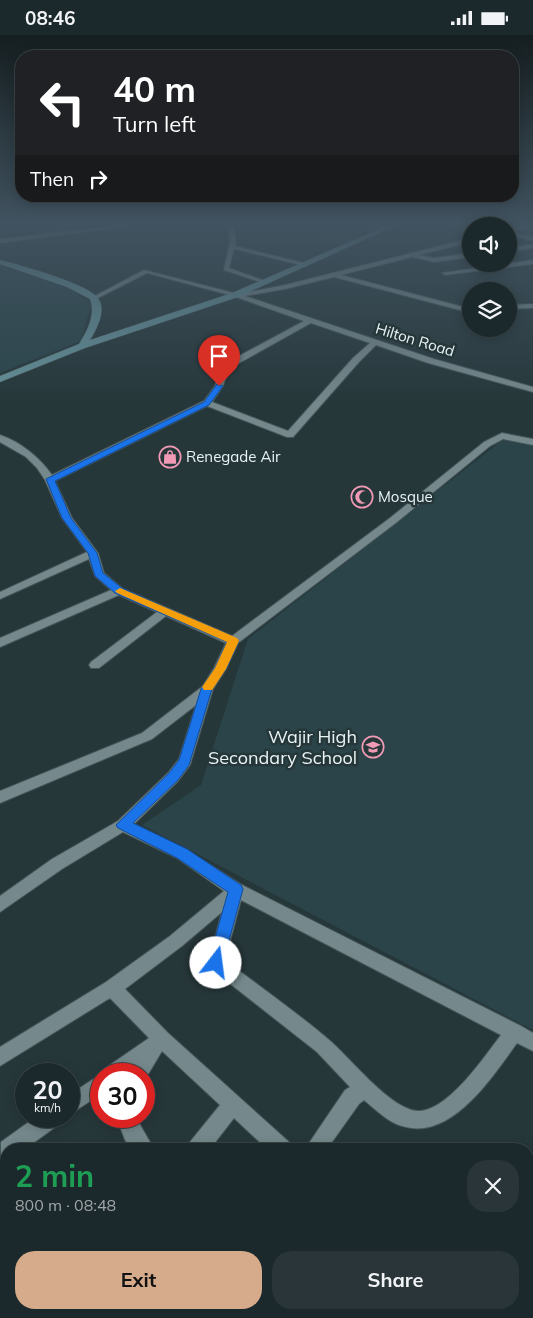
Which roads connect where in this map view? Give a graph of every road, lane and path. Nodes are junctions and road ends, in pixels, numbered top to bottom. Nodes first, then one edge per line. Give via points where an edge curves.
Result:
1 (70, 285) edge
2 (119, 285) edge
3 (197, 285) edge
4 (258, 285) edge
5 (293, 285) edge
6 (373, 285) edge
7 (235, 295) junction
8 (94, 298) junction
9 (442, 303) junction
10 (462, 305) edge
11 (533, 306) edge
12 (517, 307) edge
13 (462, 309) edge
14 (309, 321) junction
15 (375, 342) junction
16 (82, 346) junction
17 (0, 379) edge
18 (533, 379) edge
19 (511, 383) junction
20 (533, 390) edge
21 (207, 403) junction
22 (0, 438) edge
23 (533, 443) edge
24 (50, 479) junction
25 (93, 553) junction
26 (119, 591) junction
27 (0, 596) edge
28 (164, 612) junction
29 (233, 641) junction
30 (0, 643) edge
31 (95, 665) dead end
32 (207, 689) junction
33 (0, 797) edge
34 (123, 825) junction
35 (236, 889) junction
36 (0, 905) edge
37 (112, 988) junction
38 (515, 1032) junction
39 (162, 1039) junction
40 (533, 1042) edge
41 (0, 1057) edge
42 (129, 1063) edge
43 (144, 1063) edge
44 (365, 1089) junction
45 (233, 1105) junction
46 (37, 1128) edge
47 (130, 1128) edge
48 (16, 1143) edge
49 (140, 1143) edge
50 (202, 1143) edge
51 (275, 1143) edge
52 (319, 1143) edge

1 - 8 street
2 - 8 street, Hilton Road
3 - 7 street, Hilton Road
4 - 7 street
5 - 7 street
6 - 9 street
7 - 14 street, Hilton Road
7 - 16 street
8 - 16 street via 97,311 92,330
9 - 10 street
9 - 13 street
11 - 12 street
14 - 15 street, Hilton Road
14 - 21 street via 229,365
15 - 19 street, Hilton Road
15 - 21 street via 356,359 290,435
16 - 17 street
18 - 19 street
19 - 20 street, Hilton Road
21 - 24 street
22 - 24 street via 29,455
23 - 29 street via 502,436 487,444 383,529
24 - 25 street via 67,518
25 - 26 street via 99,574
25 - 27 street
26 - 28 street
26 - 30 street
28 - 29 street
28 - 31 street
29 - 32 street
32 - 33 street via 147,736
32 - 34 street via 185,761 173,777
34 - 35 street via 182,853
34 - 36 street via 57,864
35 - 37 street via 176,941
35 - 38 street
35 - 44 street via 216,963 323,1046
37 - 39 street
37 - 41 street
38 - 40 street
38 - 44 street via 466,1094 437,1117 404,1117
39 - 42 street
39 - 43 street
39 - 45 street
44 - 52 street via 352,1097
45 - 50 street
45 - 51 street
46 - 48 street
47 - 49 street

